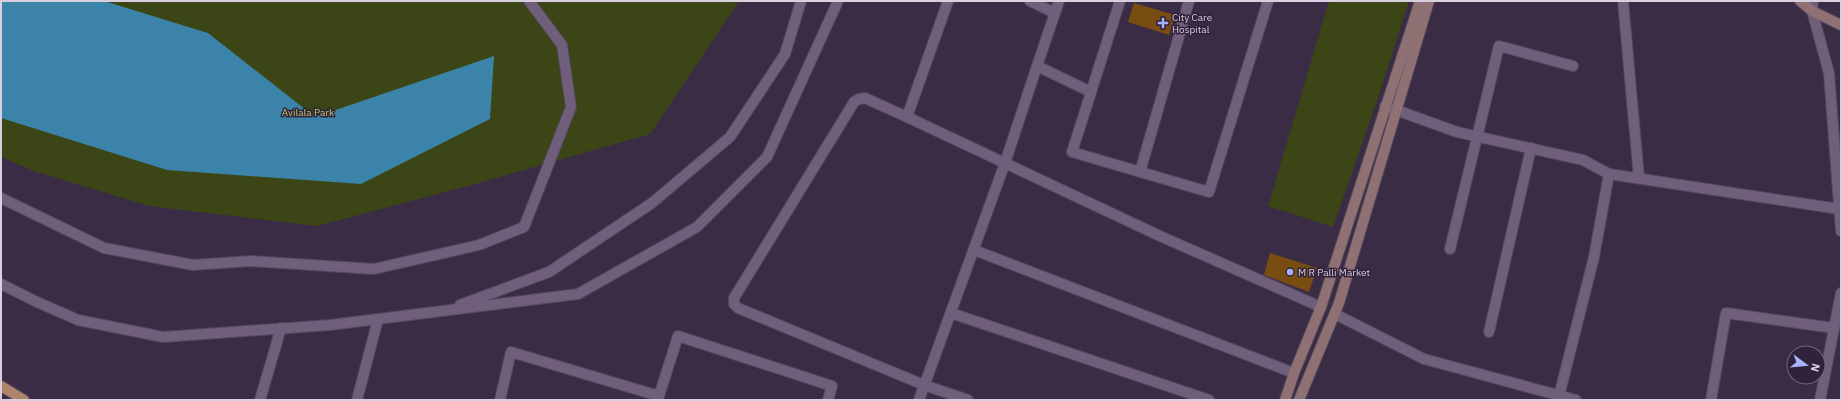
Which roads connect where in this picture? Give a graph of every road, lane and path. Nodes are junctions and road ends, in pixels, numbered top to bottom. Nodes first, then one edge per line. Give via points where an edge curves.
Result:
1 (529, 1) edge
2 (801, 1) edge
3 (838, 1) edge
4 (948, 1) edge
5 (1030, 1) edge
6 (1059, 1) edge
7 (1120, 1) edge
8 (1189, 1) edge
9 (1268, 1) edge
10 (1420, 1) edge
11 (1429, 1) edge
12 (1623, 1) edge
13 (1800, 1) edge
14 (1813, 6) edge
15 (1056, 13) junction
16 (1841, 25) edge
17 (1037, 66) junction
18 (1573, 66) dead end
19 (1091, 92) junction
20 (1385, 106) junction
21 (1397, 109) junction
22 (907, 117) junction
23 (1478, 136) junction
24 (1530, 148) junction
25 (1005, 163) junction
26 (1140, 172) junction
27 (1609, 174) junction
28 (1639, 178) junction
29 (1, 198) edge
30 (1839, 209) junction
31 (1841, 231) edge
32 (1450, 249) dead end
33 (974, 250) junction
34 (1, 284) edge
35 (1841, 293) edge
36 (1321, 307) junction
37 (444, 311) junction
38 (950, 313) junction
39 (1335, 314) junction
40 (378, 319) junction
41 (281, 328) junction
42 (1834, 328) junction
43 (1489, 332) dead end
44 (1294, 373) junction
45 (924, 385) junction
46 (1, 386) edge
47 (1559, 396) junction
48 (658, 398) edge
49 (24, 400) edge
50 (260, 400) edge
51 (357, 400) edge
52 (500, 400) edge
53 (828, 400) edge
54 (919, 400) edge
55 (968, 400) edge
56 (1208, 400) edge
57 (1285, 400) edge
58 (1299, 400) edge
59 (1576, 400) edge
60 (1711, 400) edge
61 (1820, 400) edge

1 - 29 street via 562,45 571,106 524,227 479,245 374,269 251,261 193,265 104,248
2 - 37 street via 785,54 730,138 652,203 549,272
3 - 37 street via 767,157 697,227 578,294
4 - 22 street
5 - 15 street
6 - 15 street
7 - 19 street
8 - 26 street
9 - 26 street via 1208,192
10 - 20 street
11 - 21 street
12 - 28 street
13 - 14 street
14 - 16 street
14 - 30 street via 1829,73
15 - 17 street
17 - 19 street
17 - 25 street
18 - 23 street via 1499,46
19 - 26 street via 1072,152
20 - 21 street
20 - 36 street
21 - 23 street via 1457,132
21 - 39 street
22 - 25 street
22 - 45 street via 865,98 854,102 734,298 734,304 738,308
23 - 24 street
23 - 32 street
24 - 27 street via 1583,160
24 - 43 street
25 - 33 street
25 - 36 street via 1160,236
27 - 28 street
27 - 47 street via 1594,257
28 - 30 street
30 - 31 street
33 - 38 street
33 - 44 street
34 - 41 street via 78,320 162,337
35 - 42 street
36 - 44 street
37 - 40 street
38 - 45 street
38 - 56 street
39 - 47 street via 1424,359
39 - 58 street
40 - 41 street
40 - 51 street
41 - 50 street
42 - 60 street via 1726,313
42 - 61 street
44 - 57 street
45 - 54 street
45 - 55 street
46 - 49 main road
47 - 59 street
48 - 52 street via 511,352
48 - 53 street via 678,336 832,386

